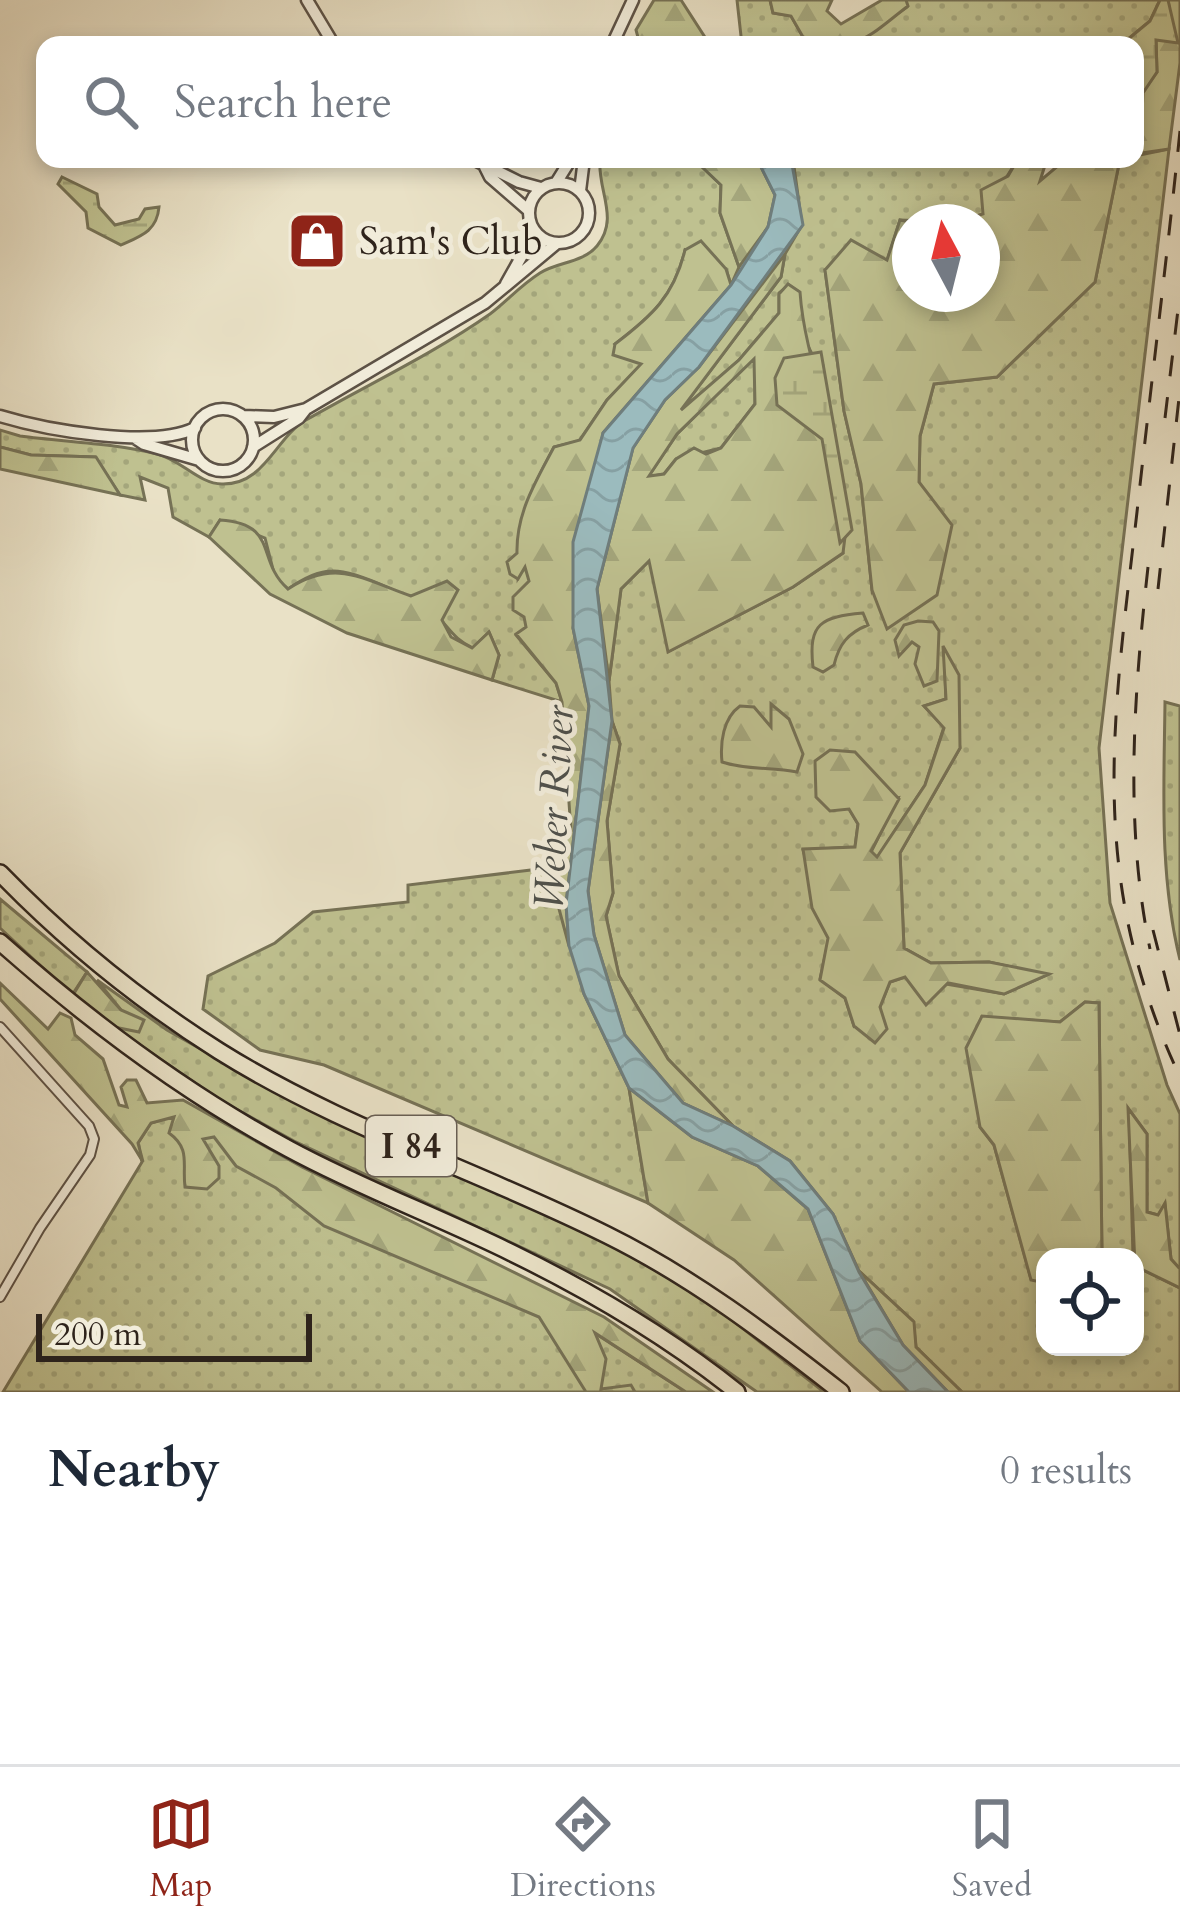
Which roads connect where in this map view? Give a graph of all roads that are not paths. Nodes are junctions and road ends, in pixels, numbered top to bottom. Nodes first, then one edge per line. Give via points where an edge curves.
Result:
1 (307, 0) edge
2 (633, 0) edge
3 (329, 36) edge
4 (616, 36) edge
5 (486, 168) edge
6 (490, 168) edge
7 (565, 168) edge
8 (583, 168) edge
9 (556, 183) junction
10 (542, 188) junction
11 (580, 191) junction
12 (528, 210) junction
13 (531, 226) junction
14 (556, 244) junction
15 (506, 284) junction
16 (306, 409) junction
17 (0, 416) edge
18 (244, 416) junction
19 (195, 428) junction
20 (135, 438) junction
21 (253, 447) junction
22 (201, 461) junction
23 (0, 873) edge
24 (0, 942) edge
25 (0, 1028) edge
26 (0, 1297) edge
27 (737, 1392) edge
28 (842, 1392) edge

1 - 3 street
2 - 4 street
5 - 12 street
6 - 10 street
7 - 9 street
8 - 11 street
9 - 10 street
9 - 11 street
10 - 12 street
11 - 14 street via 588,222 572,241
12 - 13 street
13 - 14 street
13 - 15 street
14 - 15 street
15 - 16 street
16 - 18 street
16 - 21 street
17 - 20 street
18 - 19 street via 219,409
18 - 21 street
19 - 20 street
19 - 22 street
20 - 22 street
21 - 22 street via 236,468
23 - 28 highway, I 84 via 47,922 220,1052 608,1235 716,1298
24 - 27 highway, I 84 via 150,1065 220,1111 608,1304
25 - 26 street via 94,1139

